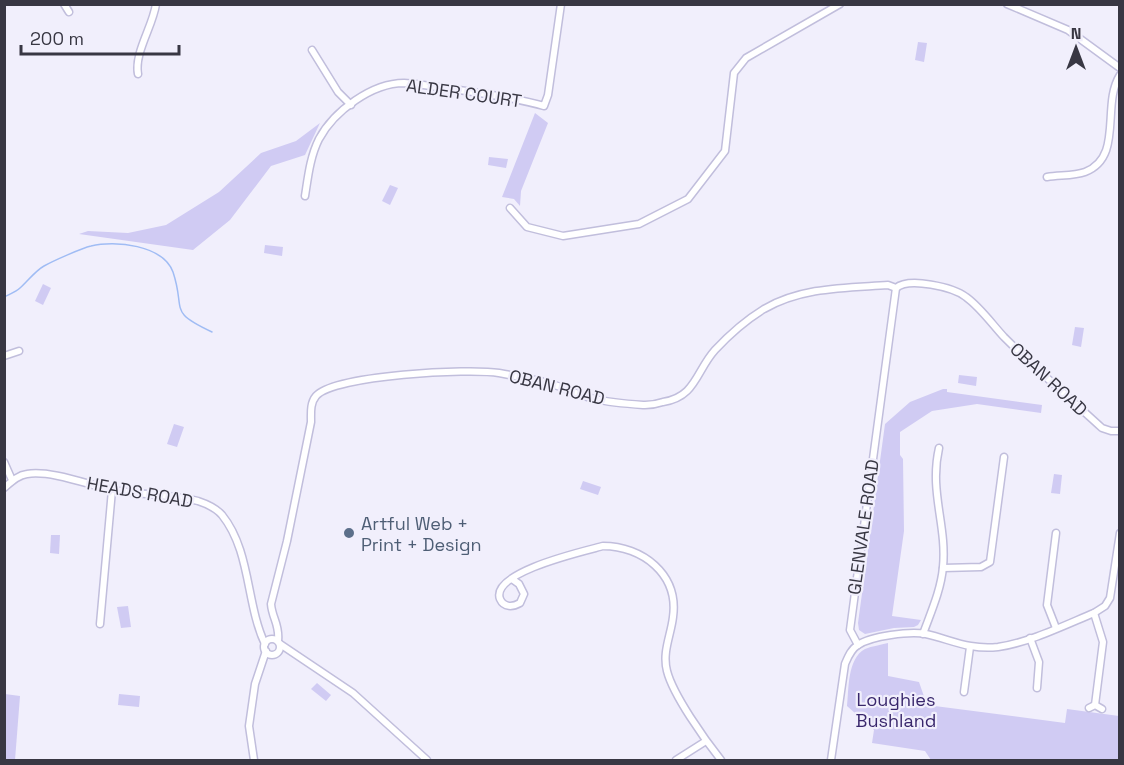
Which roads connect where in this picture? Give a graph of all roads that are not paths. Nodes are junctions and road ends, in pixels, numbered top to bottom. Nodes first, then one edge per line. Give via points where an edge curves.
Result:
1 (64, 4) edge
2 (156, 4) edge
3 (561, 4) edge
4 (840, 4) edge
5 (1007, 4) edge
6 (69, 12) dead end
7 (312, 50) dead end
8 (1119, 68) edge
9 (138, 74) dead end
10 (1119, 75) edge
11 (351, 105) junction
12 (1047, 177) dead end
13 (305, 196) dead end
14 (510, 208) dead end
15 (896, 288) junction
16 (19, 351) dead end
17 (4, 356) edge
18 (1119, 430) edge
19 (939, 448) dead end
20 (1004, 458) dead end
21 (4, 462) edge
22 (12, 480) junction
23 (4, 488) edge
24 (112, 489) junction
25 (1056, 533) dead end
26 (1119, 533) edge
27 (943, 568) junction
28 (512, 579) junction
29 (1094, 613) junction
30 (100, 624) dead end
31 (1056, 628) junction
32 (923, 634) junction
33 (1030, 638) junction
34 (273, 645) junction
35 (858, 645) junction
36 (970, 647) junction
37 (1037, 690) dead end
38 (963, 693) dead end
39 (1102, 709) dead end
40 (706, 741) junction
41 (254, 760) edge
42 (427, 760) edge
43 (676, 760) edge
44 (721, 760) edge
45 (831, 760) edge

1 - 6 street
2 - 9 street via 138,61
3 - 11 street, ALDER COURT via 544,106 511,97 404,83 375,90
4 - 14 street via 746,58 734,73 725,151 688,199 639,224 563,236 527,227
5 - 8 street via 1068,30
7 - 11 street via 338,92
10 - 12 street via 1111,98 1111,138 1105,155 1085,172
11 - 13 street, ALDER COURT via 333,120 319,140
15 - 18 street, OBAN ROAD via 919,283 966,297 1102,428
15 - 34 street, OBAN ROAD via 834,288 795,295 765,309 714,351 688,392 676,400 648,405 595,399 548,383 497,373 464,371 364,380 325,389 317,394 311,408 287,541 271,604 278,628
15 - 35 street, GLENVALE ROAD via 850,630
16 - 17 street
19 - 27 street via 935,492
20 - 27 street via 990,562 981,567
21 - 22 street
22 - 23 street
22 - 24 street, HEADS ROAD via 41,474
24 - 30 street
24 - 34 street, HEADS ROAD via 199,501 219,512 238,546 261,635
25 - 31 street via 1047,605
26 - 29 street via 1110,598
27 - 32 street
28 - 28 street via 524,594 520,603 512,606 501,601 500,594 504,584
28 - 40 street via 522,571 603,546 633,550 649,559 671,587 674,616 666,668 671,684
29 - 31 street
29 - 39 street via 1103,642 1092,707
31 - 33 street
32 - 35 street via 888,636
32 - 36 street
33 - 36 street via 996,647
33 - 37 street via 1039,662
34 - 41 street, OBAN ROAD via 255,684 249,726
34 - 42 street via 292,652 353,693
35 - 45 street via 845,664
36 - 38 street
40 - 43 street
40 - 44 street

